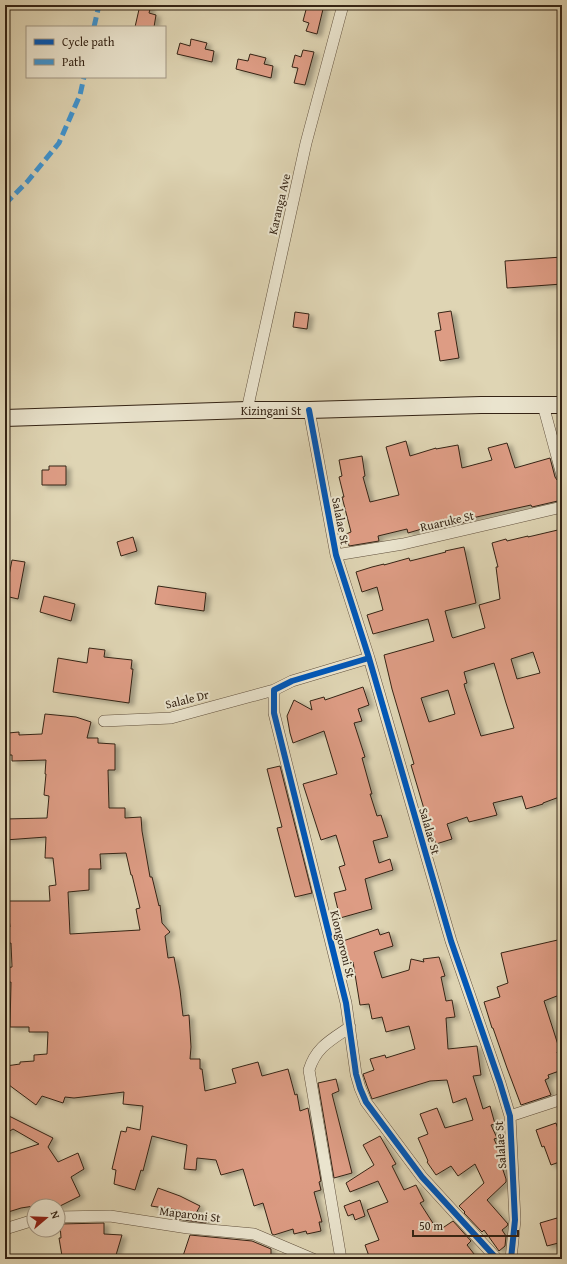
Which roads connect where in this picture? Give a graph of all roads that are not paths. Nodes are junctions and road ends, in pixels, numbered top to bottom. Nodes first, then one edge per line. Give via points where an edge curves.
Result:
1 (343, 5) edge
2 (543, 405) junction
3 (562, 405) edge
4 (247, 410) junction
5 (309, 410) junction
6 (5, 418) edge
7 (562, 475) edge
8 (562, 507) edge
9 (336, 555) junction
10 (370, 658) junction
11 (274, 690) junction
12 (104, 721) dead end
13 (350, 1027) junction
14 (562, 1099) edge
15 (510, 1116) junction
16 (66, 1217) edge
17 (26, 1223) edge
18 (5, 1230) edge
19 (313, 1259) edge
20 (341, 1259) edge
21 (498, 1259) edge
22 (511, 1259) edge

1 - 4 street, Karanga Ave via 306,143
2 - 3 street, Kizingani St
2 - 5 street, Kizingani St
2 - 7 street
4 - 5 street, Kizingani St
4 - 6 street, Kizingani St
5 - 9 street, Salalae St
8 - 9 street, Ruaruke St via 410,543
9 - 10 street, Salalae St
10 - 11 street via 292,681
10 - 15 street, Salalae St via 451,940
11 - 12 street, Salale Dr via 171,718
11 - 13 street, Kiongoroni St via 274,713
13 - 20 street via 318,1051 309,1070
13 - 21 street, Kiongoroni St via 356,1074 366,1102 422,1177
14 - 15 street
15 - 22 street, Salalae St via 515,1220
16 - 19 street, Maparoni St via 110,1216 188,1228 254,1234
17 - 18 street

